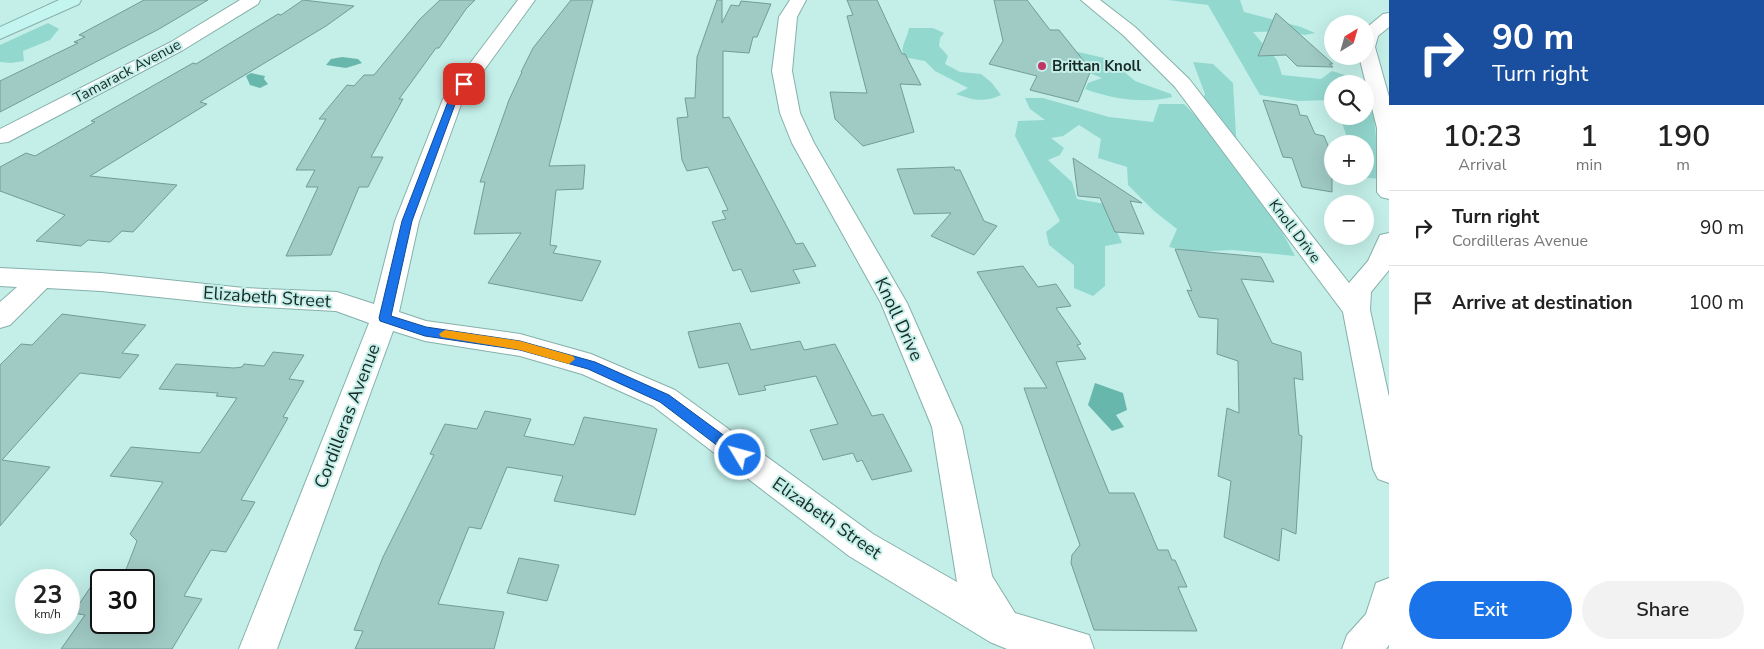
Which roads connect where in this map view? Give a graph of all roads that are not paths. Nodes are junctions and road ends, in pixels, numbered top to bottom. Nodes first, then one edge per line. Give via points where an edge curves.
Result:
1 (72, 0) edge
2 (252, 0) edge
3 (527, 0) edge
4 (798, 0) edge
5 (1090, 0) edge
6 (1389, 18) edge
7 (0, 34) edge
8 (0, 138) edge
9 (1389, 192) edge
10 (1389, 241) edge
11 (0, 278) edge
12 (41, 279) junction
13 (1356, 310) junction
14 (0, 318) edge
15 (384, 318) junction
16 (1389, 469) edge
17 (1389, 596) edge
18 (1005, 639) edge
19 (258, 649) edge
20 (1075, 649) edge
21 (1361, 649) edge

1 - 7 main road
2 - 8 street, Tamarack Avenue via 177,46
3 - 15 street, Cordilleras Avenue via 453,99 407,221
4 - 18 street, Knoll Drive via 788,17 782,71 790,113 803,143 894,303 947,427 975,581
5 - 13 street, Knoll Drive via 1129,31 1182,83
6 - 9 street via 1370,34 1366,47 1387,128
10 - 13 street via 1380,266 1358,290
11 - 12 street, Elizabeth Street
12 - 14 street
12 - 15 street, Elizabeth Street via 101,282 244,298 338,302
13 - 16 street
15 - 18 street, Elizabeth Street via 425,332 520,345 591,365 664,398 861,545
15 - 19 street, Cordilleras Avenue
17 - 21 street via 1382,624
18 - 20 street, Elizabeth Street

